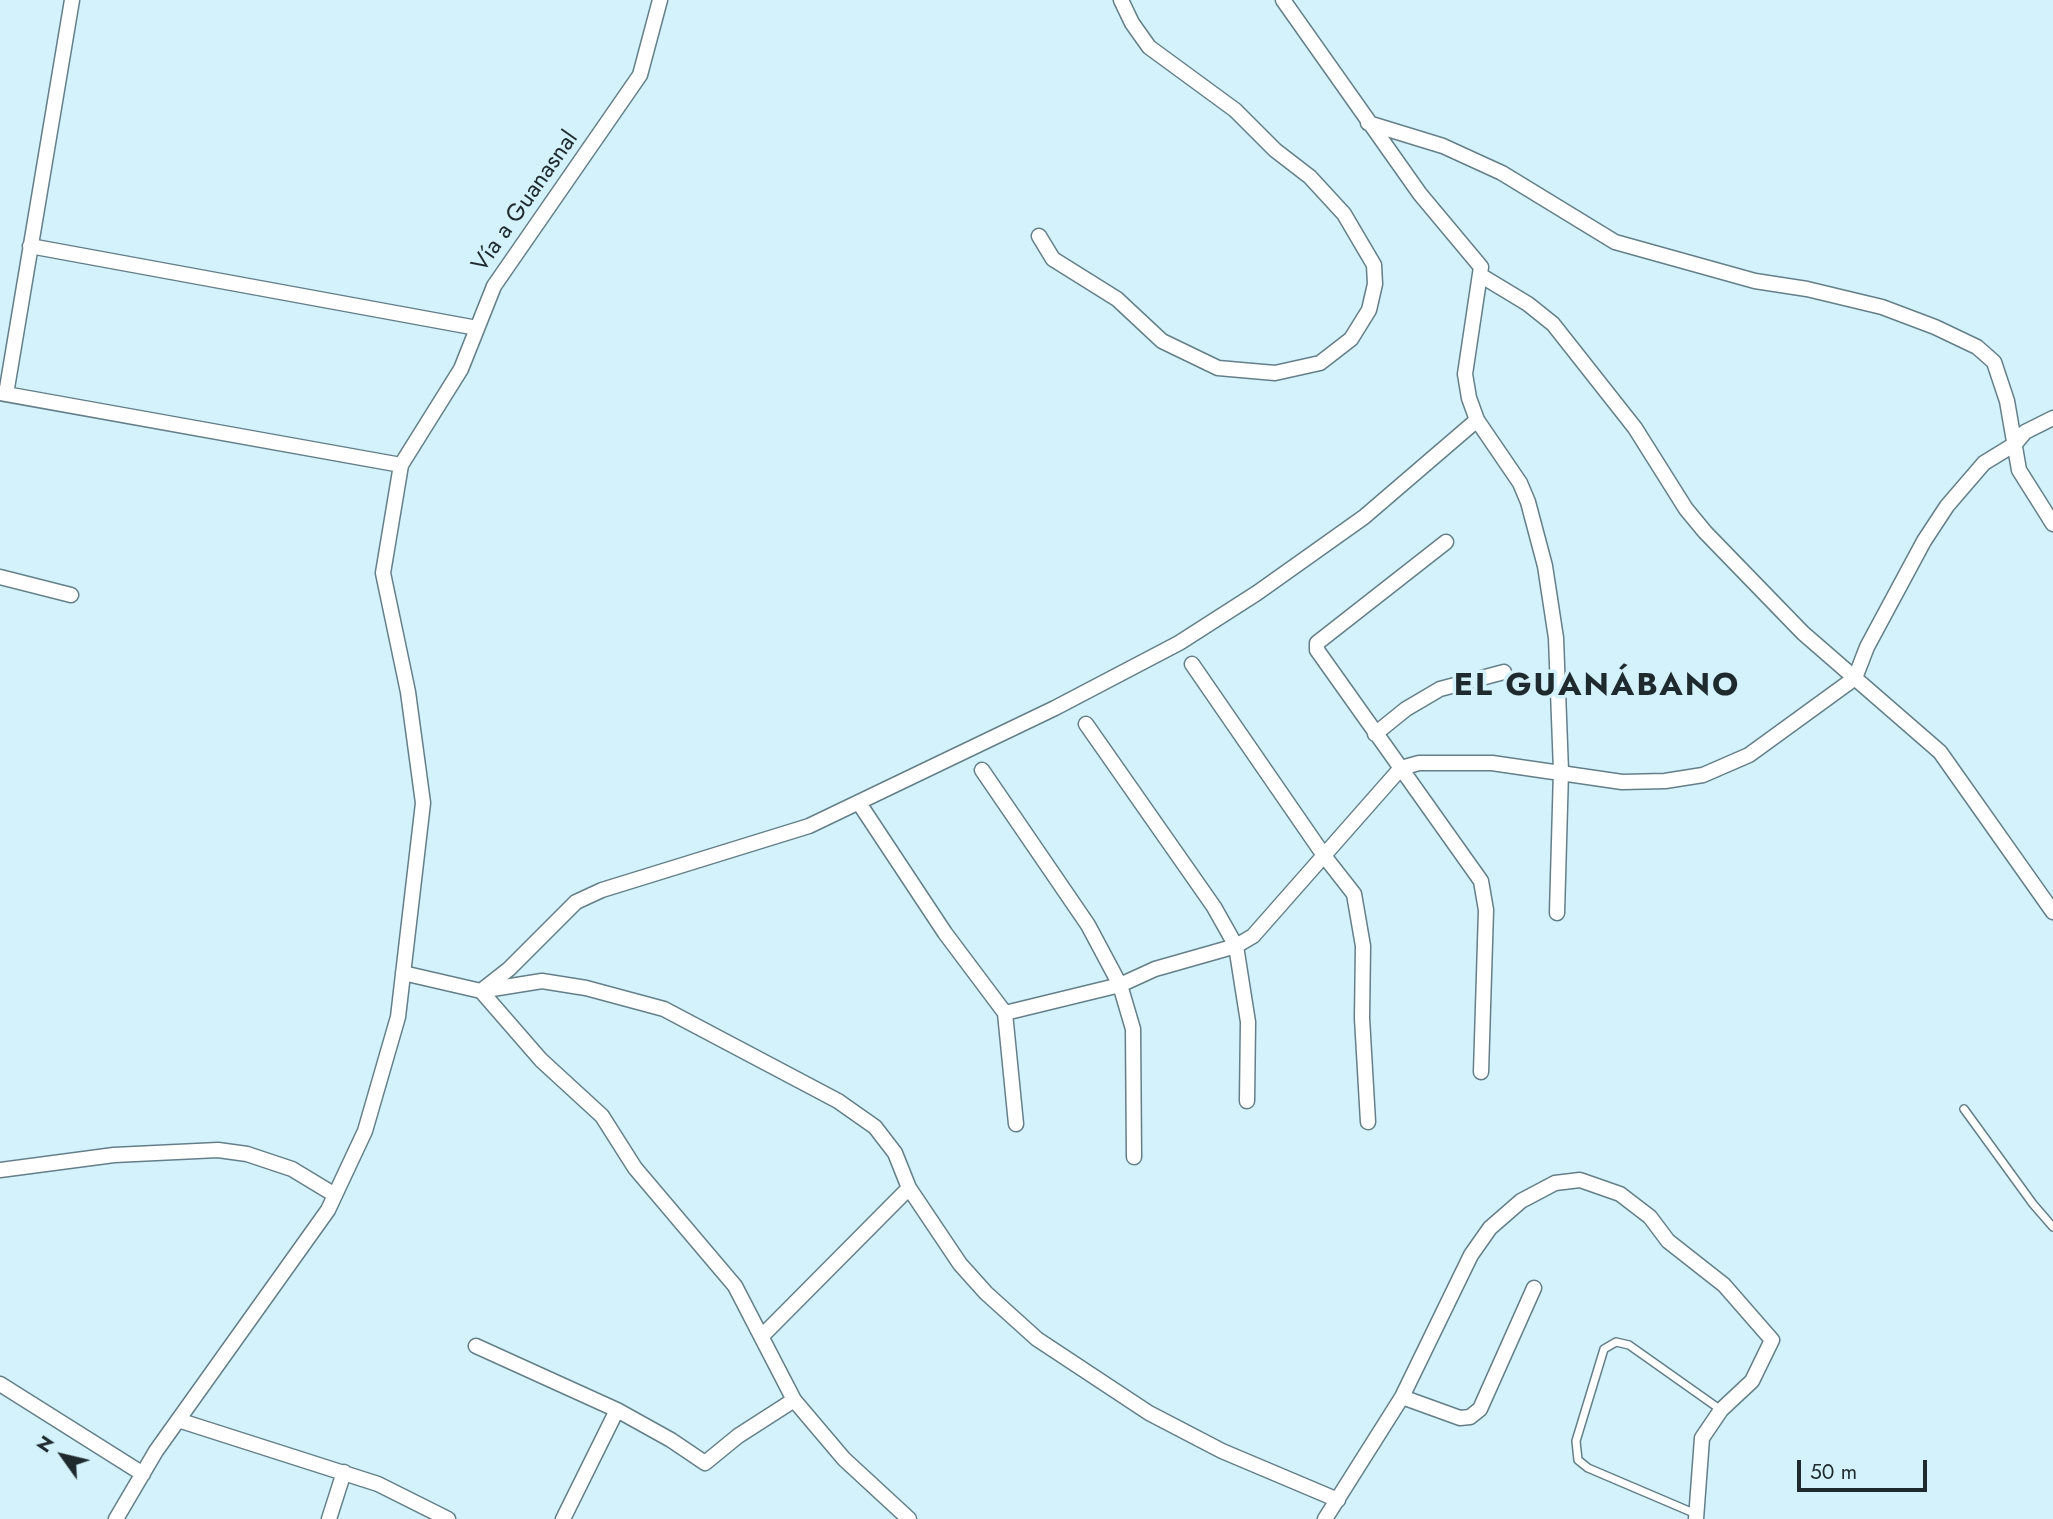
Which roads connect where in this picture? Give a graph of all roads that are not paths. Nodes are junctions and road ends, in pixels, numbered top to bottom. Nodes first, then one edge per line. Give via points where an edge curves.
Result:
1 (72, 0) edge
2 (660, 0) edge
3 (1121, 0) edge
4 (1283, 0) edge
5 (1368, 123) junction
6 (1039, 236) dead end
7 (30, 246) junction
8 (1480, 275) junction
9 (477, 328) junction
10 (3, 393) edge
11 (2053, 418) edge
12 (1477, 420) junction
13 (2015, 444) junction
14 (401, 465) junction
15 (2053, 524) edge
16 (1446, 542) dead end
17 (0, 577) edge
18 (71, 595) dead end
19 (1192, 663) dead end
20 (1504, 672) dead end
21 (1855, 678) junction
22 (1086, 724) dead end
23 (1376, 734) junction
24 (1401, 768) junction
25 (982, 770) dead end
26 (1561, 771) junction
27 (859, 803) junction
28 (1325, 857) junction
29 (2053, 912) edge
30 (1558, 913) dead end
31 (1236, 946) junction
32 (403, 973) junction
33 (1120, 985) junction
34 (481, 991) junction
35 (1005, 1013) junction
36 (1481, 1072) dead end
37 (1247, 1101) dead end
38 (1965, 1109) dead end
39 (1368, 1122) dead end
40 (1016, 1124) dead end
41 (1134, 1157) dead end
42 (0, 1170) edge
43 (909, 1188) junction
44 (335, 1195) junction
45 (2053, 1227) edge
46 (1535, 1288) dead end
47 (763, 1335) junction
48 (476, 1346) dead end
49 (0, 1384) edge
50 (1402, 1397) junction
51 (794, 1400) junction
52 (617, 1410) junction
53 (1721, 1410) junction
54 (178, 1420) junction
55 (344, 1472) junction
56 (143, 1474) junction
57 (1338, 1500) junction
58 (1696, 1517) edge
59 (116, 1519) edge
60 (329, 1519) edge
61 (447, 1519) edge
62 (563, 1519) edge
63 (909, 1519) edge
64 (1325, 1519) edge

1 - 7 street
2 - 9 street, Vía a Guanasnal via 640,75 494,286
3 - 6 street via 1149,47 1235,110 1344,214 1374,265 1369,310 1351,339 1320,363 1275,373 1218,368 1162,341 1117,299 1053,259
4 - 5 street
5 - 8 street via 1481,267
5 - 13 street via 1443,146 1502,173 1615,242 1755,281 1882,307 1966,342 1994,362
7 - 9 street
7 - 10 street
8 - 12 street via 1465,374
8 - 21 street via 1553,324 1635,428 1705,532
9 - 14 street, Vía a Guanasnal via 461,369
10 - 14 street
11 - 13 street via 2025,432
12 - 26 street via 1520,483 1545,566 1559,668
12 - 27 street via 1364,517 1179,643
13 - 15 street via 2019,470
13 - 21 street via 1984,463 1947,506 1867,647
14 - 32 street via 383,573 408,692 423,803
16 - 23 street via 1317,643 1317,650
17 - 18 street
19 - 28 street
20 - 23 street via 1440,689
21 - 26 street via 1749,755 1703,775 1622,782
21 - 29 street via 1940,752
22 - 31 street via 1214,907
23 - 24 street
24 - 26 street via 1442,762
24 - 28 street
24 - 36 street via 1481,881 1486,910
25 - 33 street via 1088,925
26 - 30 street
27 - 34 street via 809,826 576,902
27 - 35 street via 945,933
28 - 31 street via 1254,936
28 - 39 street via 1354,894 1360,913
31 - 33 street via 1155,969
31 - 37 street via 1248,1022
32 - 34 street
32 - 44 street via 398,1017 365,1131
33 - 35 street
33 - 41 street via 1133,1029
34 - 43 street via 542,981 664,1009 826,1094 866,1121 895,1153
34 - 47 street via 541,1060 602,1116 635,1168 735,1286
35 - 40 street
38 - 45 lane
42 - 44 street via 114,1155 218,1150 292,1169
43 - 47 street
43 - 57 street via 960,1264 1037,1339 1149,1413 1222,1451
44 - 54 street
46 - 50 street via 1480,1409 1460,1418
47 - 51 street
48 - 52 street
49 - 56 street
50 - 53 street via 1471,1255 1490,1228 1521,1201 1555,1183 1580,1180 1620,1194 1650,1217 1668,1241 1724,1285 1772,1340 1752,1381
50 - 57 street
51 - 52 street via 705,1463
51 - 63 street via 844,1459
52 - 62 street
53 - 58 street via 1702,1438
53 - 58 lane via 1629,1345 1616,1342 1604,1349 1576,1441 1578,1460 1588,1468
54 - 55 street
54 - 56 street
55 - 60 street
55 - 61 street
56 - 59 street
57 - 64 street

